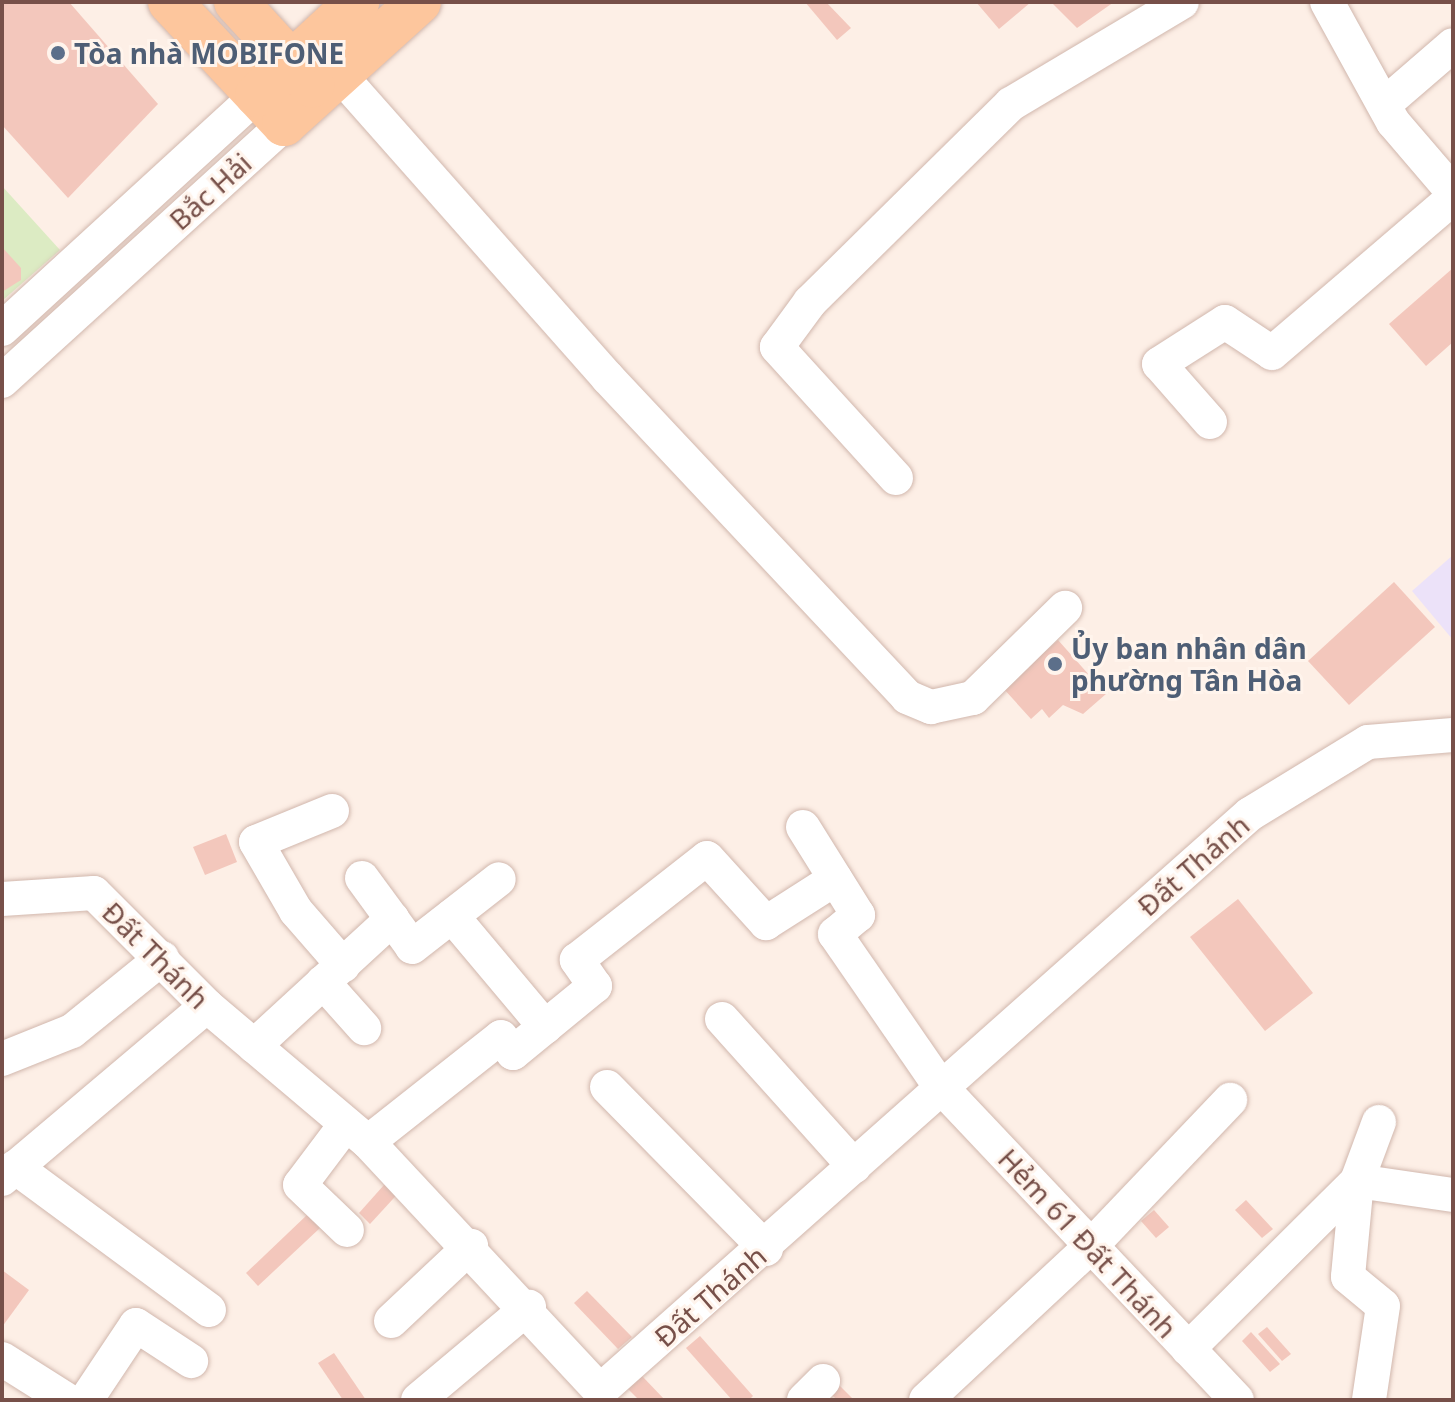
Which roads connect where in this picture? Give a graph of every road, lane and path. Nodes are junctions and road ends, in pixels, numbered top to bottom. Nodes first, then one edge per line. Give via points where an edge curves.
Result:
1 (170, 2) edge
2 (236, 2) edge
3 (357, 2) edge
4 (419, 2) edge
5 (1182, 2) edge
6 (1327, 2) edge
7 (1453, 45) edge
8 (316, 77) junction
9 (1387, 102) junction
10 (270, 110) junction
11 (1453, 195) edge
12 (2, 329) edge
13 (2, 381) edge
14 (1210, 422) dead end
15 (896, 478) dead end
16 (1065, 608) dead end
17 (1453, 735) edge
18 (332, 811) dead end
19 (803, 827) dead end
20 (362, 878) dead end
21 (499, 879) dead end
22 (835, 879) junction
23 (2, 899) edge
24 (452, 916) junction
25 (392, 919) junction
26 (162, 958) junction
27 (333, 974) junction
28 (207, 1006) junction
29 (722, 1019) dead end
30 (545, 1027) junction
31 (364, 1028) dead end
32 (254, 1046) junction
33 (2, 1059) edge
34 (940, 1086) junction
35 (607, 1087) dead end
36 (1230, 1100) dead end
37 (1379, 1122) dead end
38 (357, 1133) junction
39 (854, 1166) junction
40 (9, 1173) edge
41 (1357, 1181) junction
42 (1453, 1195) edge
43 (347, 1230) dead end
44 (471, 1246) junction
45 (1091, 1246) junction
46 (766, 1249) junction
47 (529, 1307) junction
48 (209, 1310) dead end
49 (391, 1321) dead end
50 (1188, 1349) junction
51 (2, 1359) edge
52 (191, 1361) dead end
53 (1363, 1393) edge
54 (594, 1395) edge
55 (67, 1400) edge
56 (86, 1400) edge
57 (418, 1400) edge
58 (926, 1400) edge
59 (1237, 1400) edge

1 - 10 main road
2 - 8 main road
3 - 8 main road, Bắc Hải
4 - 8 main road, Bắc Hải
5 - 15 street via 1011,104 810,302 777,347
6 - 9 street
7 - 9 street
8 - 10 main road, Bắc Hải
8 - 16 street via 907,697 931,707 973,698
9 - 11 street via 1393,122
10 - 12 street, Bắc Hải
10 - 13 street, Bắc Hải
11 - 14 street via 1272,353 1225,322 1159,364
17 - 34 street, Đất Thánh via 1368,742 1250,814
18 - 27 street via 256,842
19 - 22 street
20 - 25 street
21 - 24 street
22 - 30 street via 766,923 707,858 577,960 595,986
22 - 34 street, Hẻm 61 Đất Thánh via 858,915 835,934
23 - 26 street, Đất Thánh via 94,893
24 - 25 street via 412,947
24 - 30 street
25 - 27 street
26 - 28 street, Đất Thánh
26 - 33 street via 72,1031
27 - 31 street
27 - 32 street
28 - 32 street, Đất Thánh
28 - 40 street
29 - 39 street
30 - 38 street via 513,1053 501,1037
32 - 38 street, Đất Thánh
34 - 39 street, Đất Thánh
34 - 45 street, Hẻm 61 Đất Thánh
35 - 46 street
36 - 45 street
37 - 41 street
38 - 43 street via 300,1185
38 - 44 street, Đất Thánh
39 - 46 street, Đất Thánh
40 - 48 street
41 - 42 street
41 - 50 street
41 - 53 street via 1348,1277 1383,1306
44 - 47 street, Đất Thánh
44 - 49 street
45 - 50 street, Hẻm 61 Đất Thánh
45 - 58 street
46 - 54 street, Đất Thánh
47 - 54 street, Đất Thánh
47 - 57 street
50 - 59 street, Hẻm 61 Đất Thánh
51 - 55 street
52 - 56 street via 136,1325

